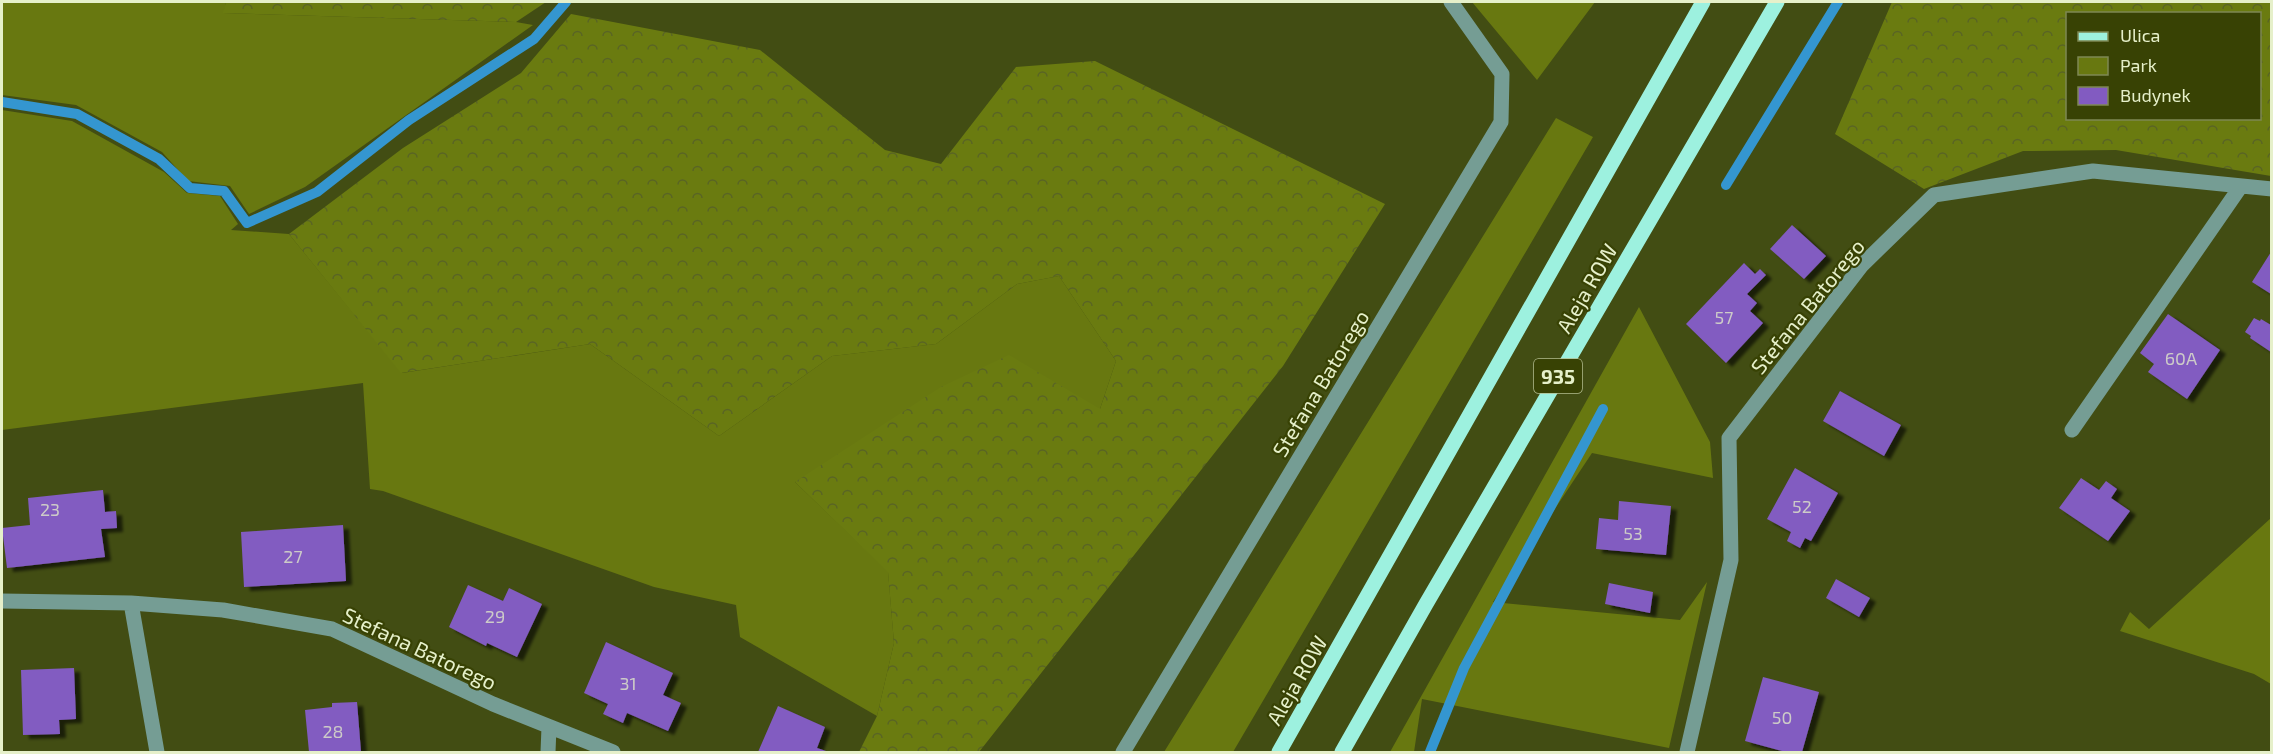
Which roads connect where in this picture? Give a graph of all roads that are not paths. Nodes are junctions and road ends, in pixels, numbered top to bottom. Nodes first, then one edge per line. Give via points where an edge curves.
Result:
1 (1451, 2) edge
2 (1703, 2) edge
3 (1777, 2) edge
4 (2241, 186) junction
5 (2271, 189) edge
6 (2072, 430) dead end
7 (2, 602) edge
8 (131, 603) junction
9 (549, 726) junction
10 (156, 753) edge
11 (548, 753) edge
12 (613, 753) edge
13 (1123, 753) edge
14 (1279, 753) edge
15 (1342, 753) edge
16 (1687, 753) edge

1 - 13 street, Stefana Batorego via 1502,74 1501,122
2 - 14 main road, Aleja ROW / 935
3 - 15 main road, Aleja ROW / 935
4 - 5 street, Stefana Batorego
4 - 6 street
4 - 16 street, Stefana Batorego via 2093,171 1934,195 1862,265 1729,438 1731,560
7 - 8 street, Stefana Batorego
8 - 9 street, Stefana Batorego via 223,610 332,629
8 - 10 street
9 - 11 street
9 - 12 street, Stefana Batorego

